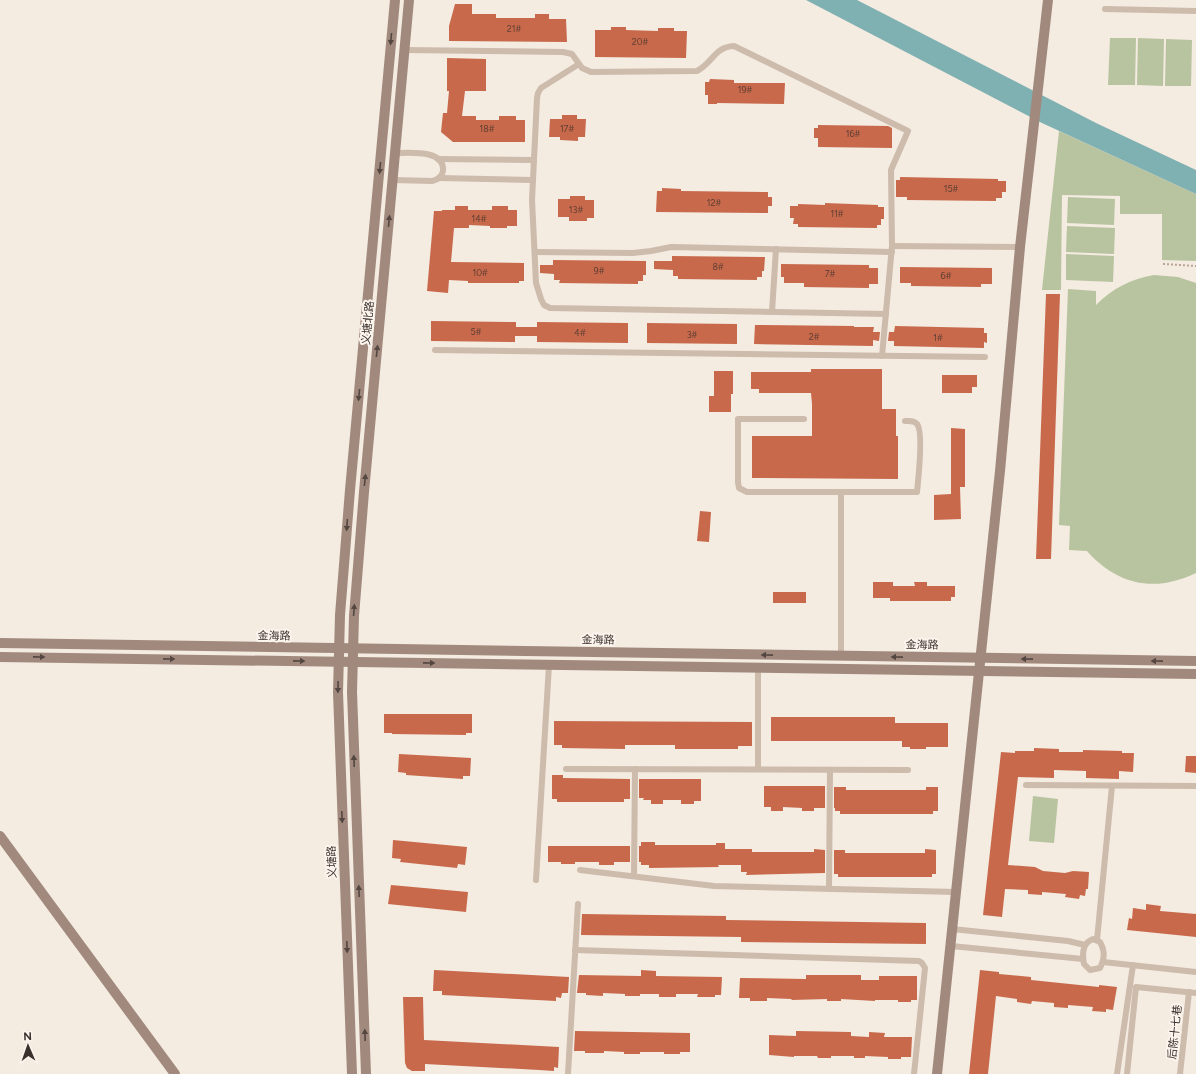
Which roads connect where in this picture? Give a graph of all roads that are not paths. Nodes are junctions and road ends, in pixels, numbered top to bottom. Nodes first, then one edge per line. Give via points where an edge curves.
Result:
1 (395, 0) edge
2 (409, 0) edge
3 (1048, 0) edge
4 (1105, 9) dead end
5 (1196, 12) edge
6 (404, 50) junction
7 (579, 64) junction
8 (395, 153) junction
9 (438, 159) junction
10 (534, 160) junction
11 (439, 178) junction
12 (393, 180) junction
13 (533, 180) junction
14 (1020, 246) junction
15 (776, 249) junction
16 (892, 249) junction
17 (535, 252) junction
18 (772, 312) junction
19 (886, 314) junction
20 (435, 350) dead end
21 (882, 356) junction
22 (985, 357) dead end
23 (804, 419) dead end
24 (905, 421) dead end
25 (841, 492) junction
26 (0, 644) edge
27 (339, 648) junction
28 (353, 649) junction
29 (841, 656) junction
30 (0, 657) edge
31 (980, 658) junction
32 (1196, 661) edge
33 (339, 662) junction
34 (353, 662) junction
35 (550, 665) junction
36 (758, 668) junction
37 (979, 671) junction
38 (1196, 674) edge
39 (566, 768) dead end
40 (634, 769) junction
41 (758, 769) junction
42 (830, 770) junction
43 (908, 770) dead end
44 (1026, 785) dead end
45 (1112, 786) junction
46 (1196, 786) edge
47 (0, 836) edge
48 (580, 870) dead end
49 (634, 876) junction
50 (536, 880) dead end
51 (830, 889) junction
52 (956, 892) junction
53 (578, 904) dead end
54 (952, 929) junction
55 (1097, 940) junction
56 (1085, 945) junction
57 (951, 946) junction
58 (575, 950) junction
59 (1083, 958) junction
60 (1103, 962) junction
61 (1133, 965) junction
62 (1196, 972) edge
63 (1188, 992) junction
64 (1196, 993) edge
65 (175, 1074) edge
66 (352, 1074) edge
67 (366, 1074) edge
68 (568, 1074) edge
69 (914, 1074) edge
70 (937, 1074) edge
71 (1117, 1074) edge
72 (1127, 1074) edge
73 (1180, 1074) edge

1 -> 27 main road, 义塘北路 via 350,490
2 - 6 main road, 义塘北路
3 - 14 main road
4 - 5 lane
6 - 7 lane via 563,52 572,54
6 - 8 main road, 义塘北路
7 - 10 lane via 541,88 538,93
7 - 16 lane via 591,72 697,71 722,48 734,46 908,131 891,170
8 - 9 lane via 430,154
8 - 12 main road, 义塘北路
9 - 10 lane
9 - 11 lane via 443,170
10 - 13 lane
11 - 12 lane via 432,181
11 - 13 lane
28 -> 12 main road, 义塘北路 via 364,492
13 - 17 lane
14 - 16 lane
14 - 31 main road
15 - 16 lane
15 - 17 lane via 671,247 633,253
15 - 18 lane
16 - 19 lane
17 - 18 lane via 536,283 541,299 550,308
18 - 19 lane
19 - 21 lane
20 - 21 lane
21 - 22 lane
23 - 25 lane via 738,418 739,488 747,492
24 - 25 lane via 917,424 920,432 917,492
25 - 29 lane
26 - 27 main road, 金海路
27 - 28 main road, 金海路
27 - 33 main road, 义塘路
29 -> 28 main road, 金海路
28 - 34 main road
31 -> 29 main road, 金海路
30 -> 33 main road
32 -> 31 main road, 金海路
31 - 37 main road
33 - 34 main road
33 -> 66 main road, 义塘路 via 341,790
34 -> 35 main road
67 -> 34 main road via 354,782
35 - 36 main road
35 - 50 lane
36 - 37 main road
36 - 41 lane
37 - 38 main road
37 - 52 main road
39 - 40 lane
40 - 41 lane
40 - 49 lane
41 - 42 lane
42 - 43 lane
42 - 51 lane
44 - 45 lane
45 - 46 lane
45 - 55 lane
47 - 65 main road
48 - 49 lane
49 - 51 lane via 714,886
51 - 52 lane
52 - 54 main road
53 - 58 lane
54 - 56 lane
54 - 57 main road
55 - 56 lane via 1090,940
55 - 60 lane via 1103,948
56 - 59 lane
57 - 59 lane
57 - 70 main road
58 - 68 lane
58 - 69 lane via 919,961 925,968
59 - 60 lane via 1084,964 1090,970 1100,968
60 - 61 lane
61 - 62 lane
61 - 71 lane
63 - 64 lane
63 - 72 lane via 1136,986
63 - 73 lane, 后陈十七巷

